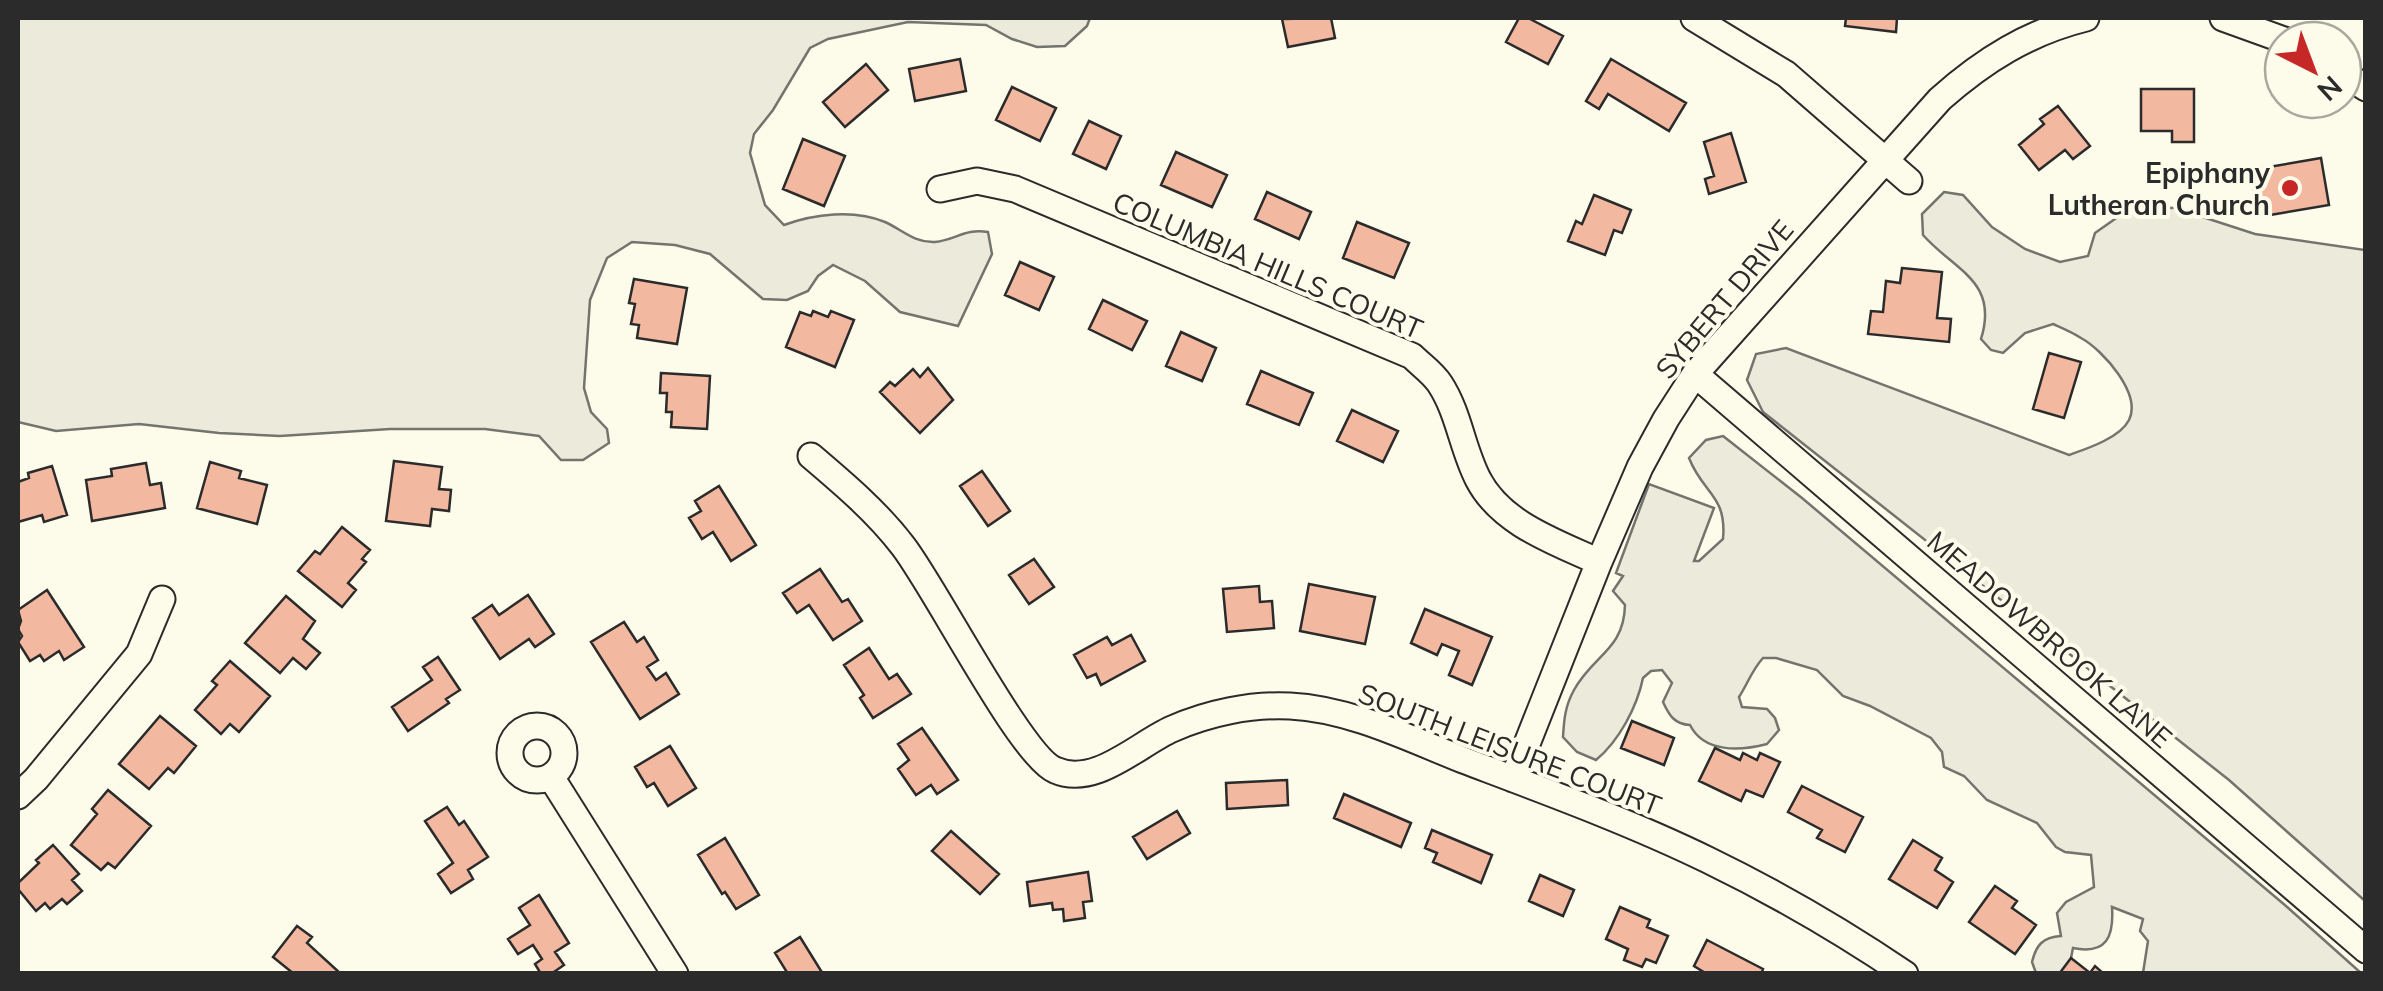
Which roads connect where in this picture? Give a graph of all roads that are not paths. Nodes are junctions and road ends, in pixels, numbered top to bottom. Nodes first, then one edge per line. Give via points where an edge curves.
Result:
1 (1694, 18) edge
2 (2086, 18) edge
3 (2223, 18) edge
4 (2263, 32) edge
5 (1884, 160) junction
6 (1909, 181) dead end
7 (940, 189) dead end
8 (1695, 374) junction
9 (812, 456) dead end
10 (1598, 562) junction
11 (162, 599) dead end
12 (551, 776) dead end
13 (1513, 779) junction
14 (18, 796) edge
15 (2366, 950) edge
16 (675, 974) edge
17 (1905, 974) edge

1 - 5 street via 1786,74
2 - 5 street, SYBERT DRIVE via 2052,26 1973,70
3 - 4 street
5 - 6 street
5 - 8 street, SYBERT DRIVE
7 - 10 street, COLUMBIA HILLS COURT via 977,181 1015,189 1412,356 1438,380 1478,481 1500,507 1533,532
8 - 10 street, SYBERT DRIVE via 1640,466
8 - 15 street, MEADOWBROOK LANE
9 - 13 street, SOUTH LEISURE COURT via 903,546 1026,744 1053,770 1095,770 1211,715 1289,706 1353,717
10 - 13 street, SYBERT DRIVE
11 - 14 street via 139,654
12 - 16 street
13 - 17 street, SOUTH LEISURE COURT via 1706,859

